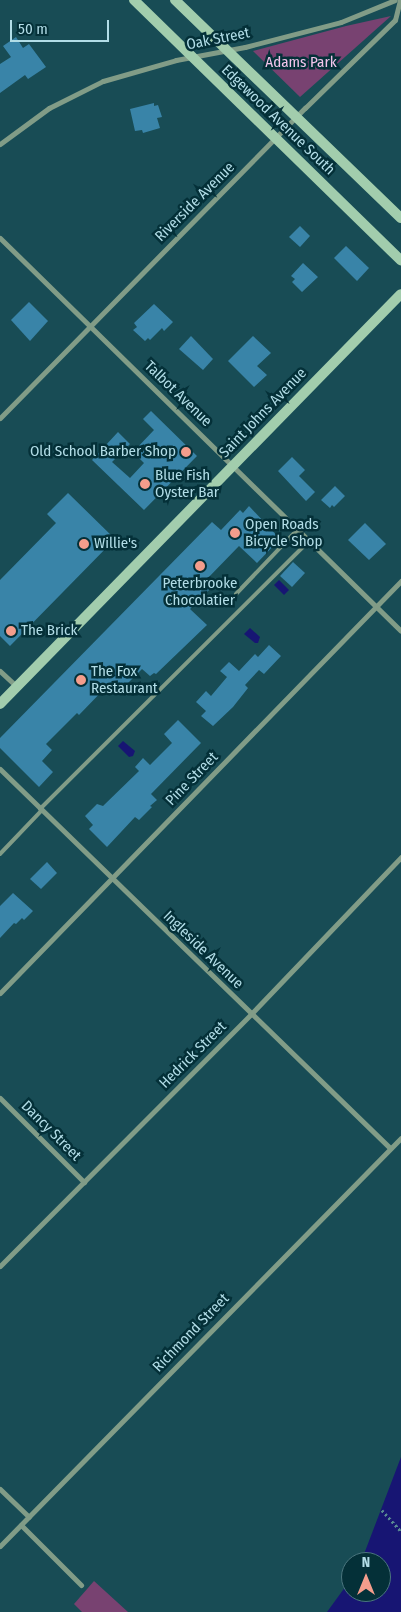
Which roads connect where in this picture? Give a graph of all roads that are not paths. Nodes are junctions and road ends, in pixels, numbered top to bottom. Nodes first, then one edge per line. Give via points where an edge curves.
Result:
1 (134, 0) edge
2 (175, 0) edge
3 (395, 0) edge
4 (400, 0) edge
5 (225, 49) junction
6 (192, 57) junction
7 (295, 118) junction
8 (276, 138) junction
9 (0, 144) edge
10 (401, 218) edge
11 (0, 238) edge
12 (401, 261) edge
13 (401, 294) edge
14 (89, 326) junction
15 (0, 418) edge
16 (232, 466) junction
17 (298, 530) junction
18 (309, 541) junction
19 (401, 581) edge
20 (236, 594) dead end
21 (376, 607) junction
22 (401, 632) edge
23 (0, 671) edge
24 (17, 688) junction
25 (0, 704) edge
26 (0, 769) edge
27 (41, 810) junction
28 (0, 854) edge
29 (401, 857) edge
30 (112, 878) junction
31 (0, 993) edge
32 (251, 1014) junction
33 (0, 1098) edge
34 (401, 1138) edge
35 (390, 1148) junction
36 (84, 1182) junction
37 (0, 1266) edge
38 (0, 1489) edge
39 (29, 1517) junction
40 (21, 1525) junction
41 (0, 1546) edge
42 (81, 1585) dead end

1 - 6 main road, Edgewood Avenue South
2 - 5 main road, Edgewood Avenue South
3 - 5 street, Oak Street via 341,22 245,47
4 - 7 street, Riverside Avenue via 395,20
5 - 6 street, Oak Street
5 - 7 main road, Edgewood Avenue South
6 - 8 main road, Edgewood Avenue South
6 - 9 street, Oak Street via 103,81 49,108
7 - 8 street, Riverside Avenue
7 - 10 main road, Edgewood Avenue South
8 - 12 main road, Edgewood Avenue South
8 - 14 street, Riverside Avenue
11 - 14 street, Talbot Avenue
13 - 16 main road, Saint Johns Avenue
14 - 15 street, Riverside Avenue
14 - 16 street, Talbot Avenue
16 - 17 street, Talbot Avenue
16 - 24 main road, Saint Johns Avenue
17 - 18 street, Talbot Avenue
17 - 20 lane
18 - 21 street, Talbot Avenue
18 - 27 lane
19 - 21 street, Pine Street
21 - 22 street, Talbot Avenue
21 - 30 street, Pine Street
23 - 24 street
24 - 25 main road, Saint Johns Avenue
26 - 27 street, Ingleside Avenue
27 - 28 lane
27 - 30 street, Ingleside Avenue
29 - 32 street, Hedrick Street
30 - 31 street, Pine Street
30 - 32 street, Ingleside Avenue
32 - 35 street, Ingleside Avenue
32 - 36 street, Hedrick Street
33 - 36 street, Dancy Street
34 - 35 street, Richmond Street
35 - 39 street, Richmond Street
36 - 37 street, Hedrick Street
38 - 39 street
39 - 40 street, Richmond Street
40 - 41 street, Richmond Street
40 - 42 street

